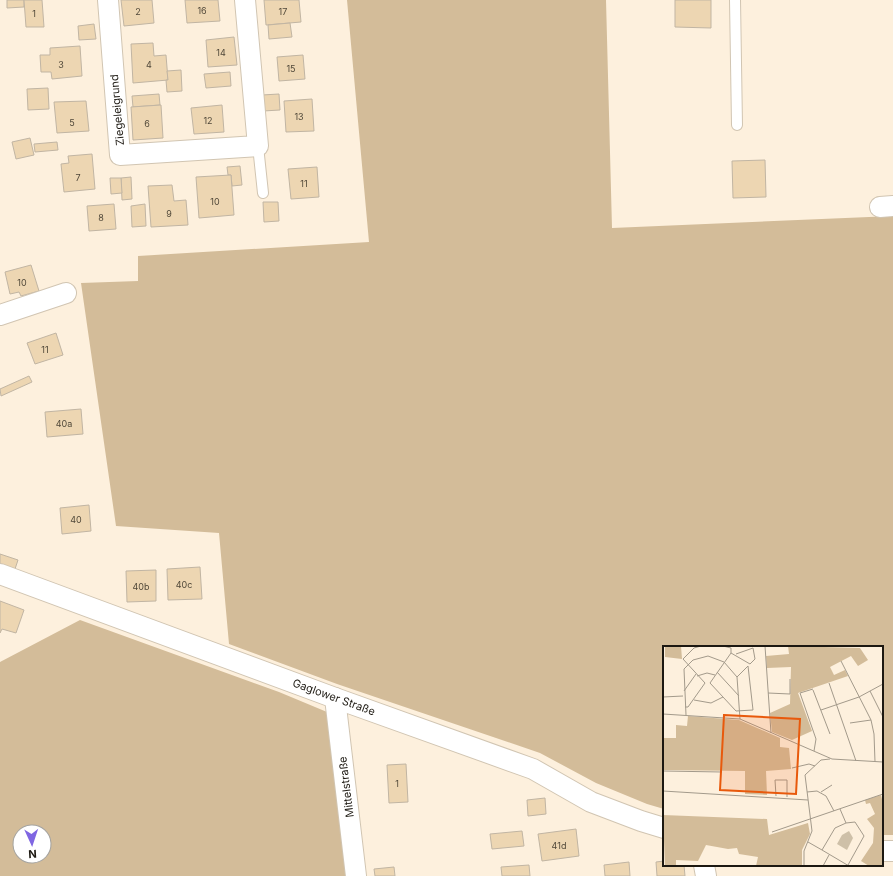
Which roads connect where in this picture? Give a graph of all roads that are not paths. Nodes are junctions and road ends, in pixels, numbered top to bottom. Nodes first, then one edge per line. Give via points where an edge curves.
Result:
1 (108, 0) edge
2 (244, 0) edge
3 (735, 0) edge
4 (737, 125) dead end
5 (258, 146) junction
6 (263, 193) dead end
7 (66, 294) dead end
8 (0, 315) edge
9 (0, 574) edge
10 (335, 698) junction
11 (663, 828) edge
12 (704, 866) edge
13 (356, 876) edge
14 (706, 876) edge

1 - 5 street, Ziegeleigrund via 120,155
2 - 5 street
3 - 4 lane
5 - 6 lane
7 - 8 street
9 - 10 street, Gaglower Straße
10 - 11 street, Gaglower Straße via 533,769 591,802
10 - 13 street, Mittelstraße
12 - 14 street

